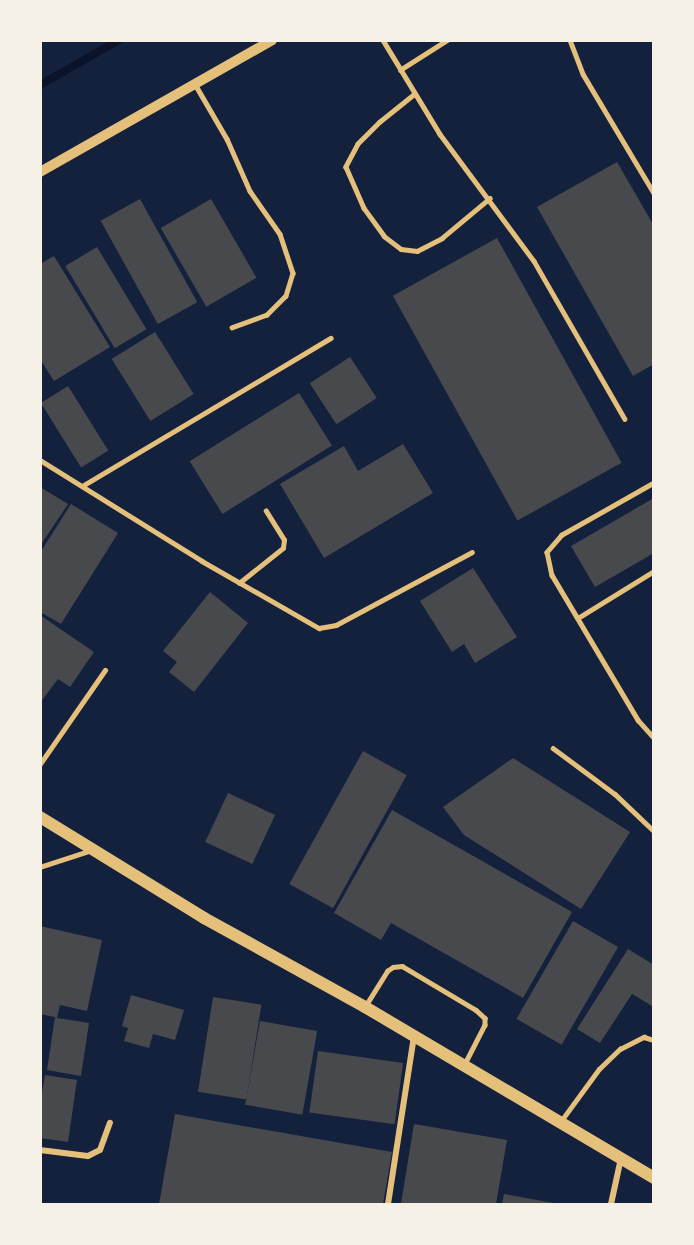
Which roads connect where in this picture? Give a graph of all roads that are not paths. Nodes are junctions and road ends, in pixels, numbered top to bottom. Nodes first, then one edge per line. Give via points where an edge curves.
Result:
1 (272, 40) edge
2 (383, 40) edge
3 (447, 40) edge
4 (570, 40) edge
5 (400, 70) junction
6 (195, 84) junction
7 (415, 94) junction
8 (40, 172) edge
9 (654, 193) edge
10 (489, 198) junction
11 (232, 328) dead end
12 (331, 338) dead end
13 (625, 419) dead end
14 (40, 460) edge
15 (654, 483) edge
16 (84, 485) junction
17 (266, 511) dead end
18 (472, 552) dead end
19 (654, 571) edge
20 (239, 583) junction
21 (578, 618) junction
22 (105, 670) dead end
23 (654, 738) edge
24 (553, 748) dead end
25 (40, 764) edge
26 (40, 817) edge
27 (654, 831) edge
28 (95, 850) junction
29 (40, 867) edge
30 (365, 1007) junction
31 (414, 1036) junction
32 (654, 1040) edge
33 (463, 1066) junction
34 (561, 1121) junction
35 (110, 1123) dead end
36 (40, 1149) edge
37 (621, 1158) junction
38 (654, 1178) edge
39 (388, 1204) edge
40 (611, 1204) edge

1 - 6 street
2 - 5 lane
3 - 5 lane
4 - 9 lane via 583,74
5 - 7 lane
6 - 8 street
6 - 11 lane via 227,139 250,191 280,234 294,273 286,296 267,315
7 - 10 lane
7 - 10 lane via 358,144 346,167 364,208 384,236 401,249 417,251 442,238
10 - 13 lane via 534,261
12 - 16 lane
14 - 16 lane
15 - 21 lane via 562,535 547,552 552,575
16 - 20 lane
17 - 20 lane via 281,533 283,548
18 - 20 lane via 336,625 319,628
19 - 21 lane
21 - 23 lane via 638,720
22 - 25 lane
24 - 27 lane via 607,788
26 - 28 main road
28 - 29 lane
28 - 30 main road via 204,918
30 - 31 main road
30 - 33 lane via 387,971 402,966 476,1010 485,1018 485,1025
31 - 33 main road
31 - 39 street
32 - 34 lane via 644,1037 621,1049 599,1069
33 - 34 main road
34 - 37 main road
35 - 36 street via 100,1149 88,1156
37 - 38 main road
37 - 40 street

